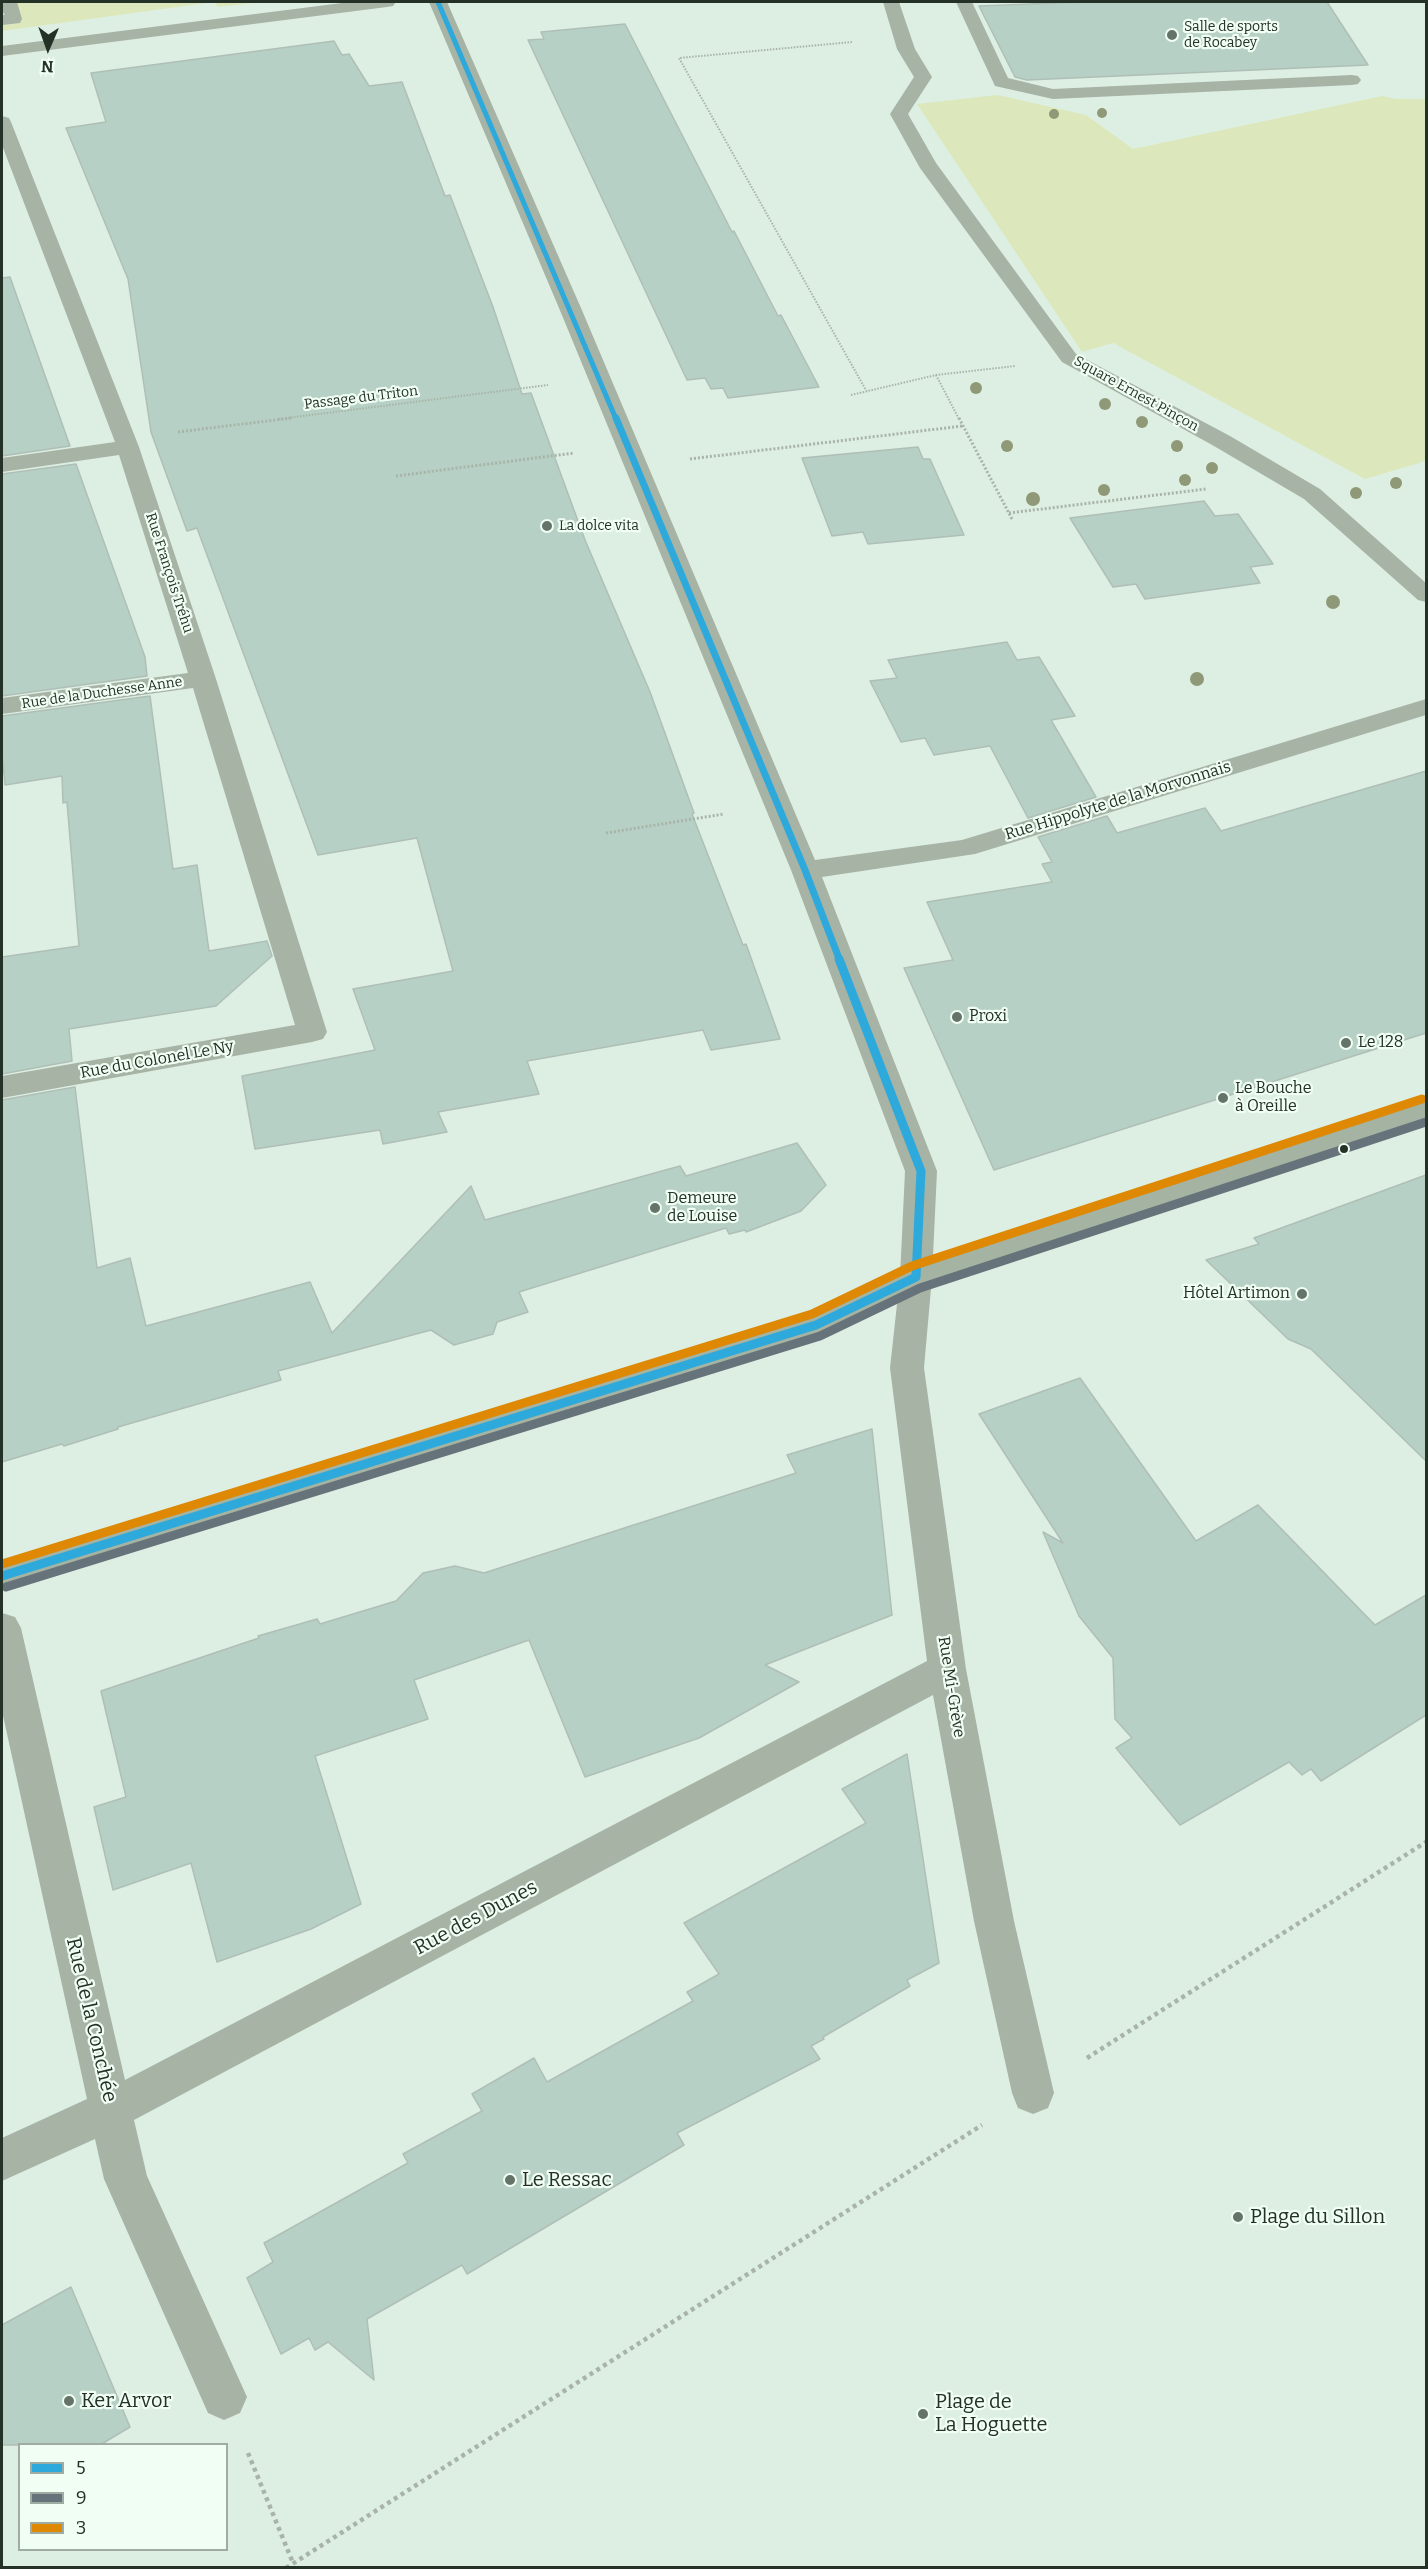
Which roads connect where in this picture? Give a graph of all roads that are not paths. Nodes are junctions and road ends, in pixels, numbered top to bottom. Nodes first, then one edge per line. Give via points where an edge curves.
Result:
1 (387, 2) edge
2 (438, 2) edge
3 (891, 2) edge
4 (964, 2) edge
5 (2, 6) edge
6 (2, 20) edge
7 (2, 51) edge
8 (1352, 80) dead end
9 (2, 122) edge
10 (127, 443) junction
11 (2, 465) edge
12 (1426, 595) edge
13 (203, 679) junction
14 (2, 706) edge
15 (1426, 707) edge
16 (805, 870) junction
17 (312, 1032) joint
18 (2, 1087) edge
19 (1426, 1110) edge
20 (916, 1277) junction
21 (2, 1576) edge
22 (2, 1628) edge
23 (947, 1670) junction
24 (1033, 2093) road end
25 (112, 2109) junction
26 (2, 2160) edge
27 (224, 2397) road end

1 - 7 street
2 - 16 street, Rue Mi-Grève
3 - 12 lane, Square Ernest Pinçon via 902,37 923,77 899,114 927,164 1069,358 1312,494
4 - 8 lane via 1001,82 1053,94
5 - 6 lane via 11,6 14,18
9 - 10 street, Rue François Tréhu
10 - 11 street
10 - 13 street, Rue François Tréhu
13 - 14 street, Rue de la Duchesse Anne
13 - 17 street, Rue François Tréhu
15 - 16 street, Rue Hippolyte de la Morvonnais via 965,848
16 - 20 street, Rue Mi-Grève via 921,1171
17 - 18 street, Rue du Colonel Le Ny
19 - 20 main road
20 - 21 main road via 816,1325
20 - 23 street, Rue Mi-Grève via 907,1368
22 - 25 street, Rue de la Conchée
23 - 24 street, Rue Mi-Grève via 993,1921
23 - 25 street, Rue des Dunes
25 - 26 street, Rue des Dunes
25 - 27 street, Rue de la Conchée via 126,2180

